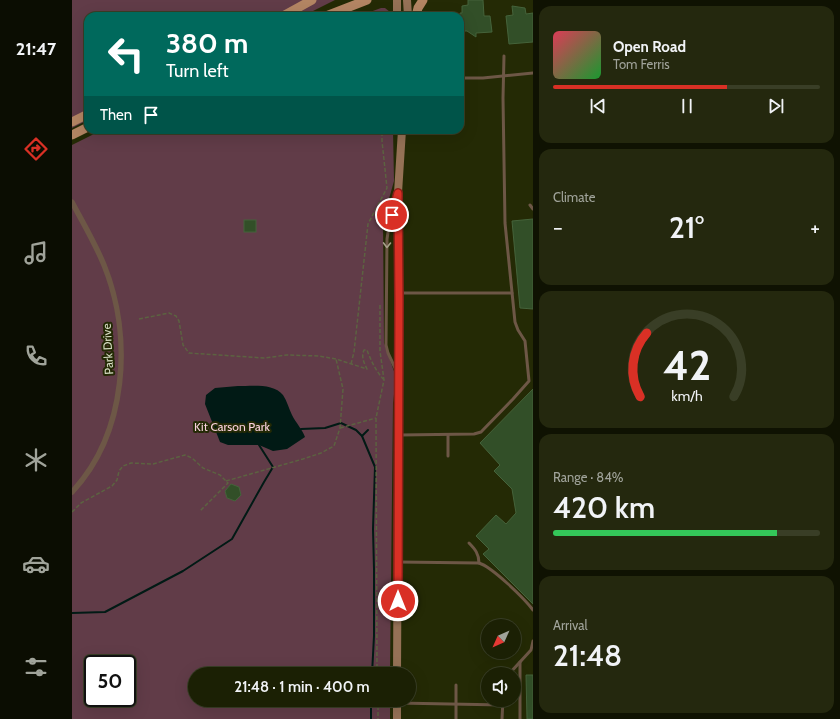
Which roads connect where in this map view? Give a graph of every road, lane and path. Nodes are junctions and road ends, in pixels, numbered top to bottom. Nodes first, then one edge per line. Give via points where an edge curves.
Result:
1 (312, 0) edge
2 (367, 0) edge
3 (397, 0) edge
4 (407, 0) edge
5 (423, 0) edge
6 (290, 12) edge
7 (336, 12) edge
8 (396, 12) edge
9 (408, 12) edge
10 (417, 12) edge
11 (504, 56) dead end
12 (533, 73) edge
13 (503, 76) junction
14 (464, 78) edge
15 (84, 116) edge
16 (72, 122) edge
17 (84, 129) edge
18 (382, 134) edge
19 (402, 134) edge
20 (72, 135) edge
21 (398, 193) junction
22 (72, 202) edge
23 (399, 293) junction
24 (512, 293) junction
25 (139, 319) dead end
26 (336, 360) junction
27 (351, 364) junction
28 (399, 377) junction
29 (376, 419) junction
30 (340, 428) junction
31 (448, 434) junction
32 (398, 435) junction
33 (448, 456) dead end
34 (226, 481) junction
35 (72, 492) edge
36 (200, 511) dead end
37 (72, 512) edge
38 (469, 543) dead end
39 (398, 562) junction
40 (479, 564) junction
41 (533, 610) edge
42 (533, 641) edge
43 (520, 662) junction
44 (377, 667) edge
45 (397, 667) edge
46 (515, 667) edge
47 (456, 685) dead end
48 (416, 703) edge
49 (456, 704) junction
50 (481, 705) edge
51 (378, 707) edge
52 (397, 707) edge
53 (503, 707) edge
54 (378, 719) edge
55 (397, 719) edge
56 (456, 719) edge
57 (502, 719) edge
58 (520, 719) edge

1 - 6 main road
2 - 7 main road
3 - 8 main road
4 - 9 main road
5 - 10 main road
11 - 13 lane
12 - 13 lane
13 - 14 lane
13 - 24 lane via 505,223
15 - 16 main road
17 - 20 main road
18 - 27 path via 387,188 368,224
19 - 21 main road
21 - 23 main road
21 -> 28 lane via 388,226 386,345
22 - 35 street, Park Drive via 100,255 115,301 120,337 121,380 113,417 105,437 89,471
23 - 24 lane
23 - 28 main road
24 - 31 lane via 515,322 525,341 529,377 527,384 481,432
25 - 26 path via 169,313 176,316 183,345 189,352 264,358 304,355
26 - 27 path
26 - 30 path via 344,389
27 - 29 path via 367,369 363,361 364,350 367,350 384,380
28 - 32 main road
29 - 30 path
29 - 44 path
30 - 34 path via 334,446 321,453
31 - 32 lane
31 - 33 lane
32 - 39 main road
34 - 36 path via 228,483
34 - 37 path via 185,454 153,464 132,463 119,470 112,486 81,503
38 - 40 lane via 479,556
39 - 40 lane
39 - 45 main road
40 - 41 lane via 492,570
42 - 43 lane via 531,650
43 - 46 lane
43 - 58 lane
47 - 49 lane
48 - 49 lane
49 - 50 lane
49 - 56 lane
51 - 54 path
52 - 55 main road
53 - 57 lane

